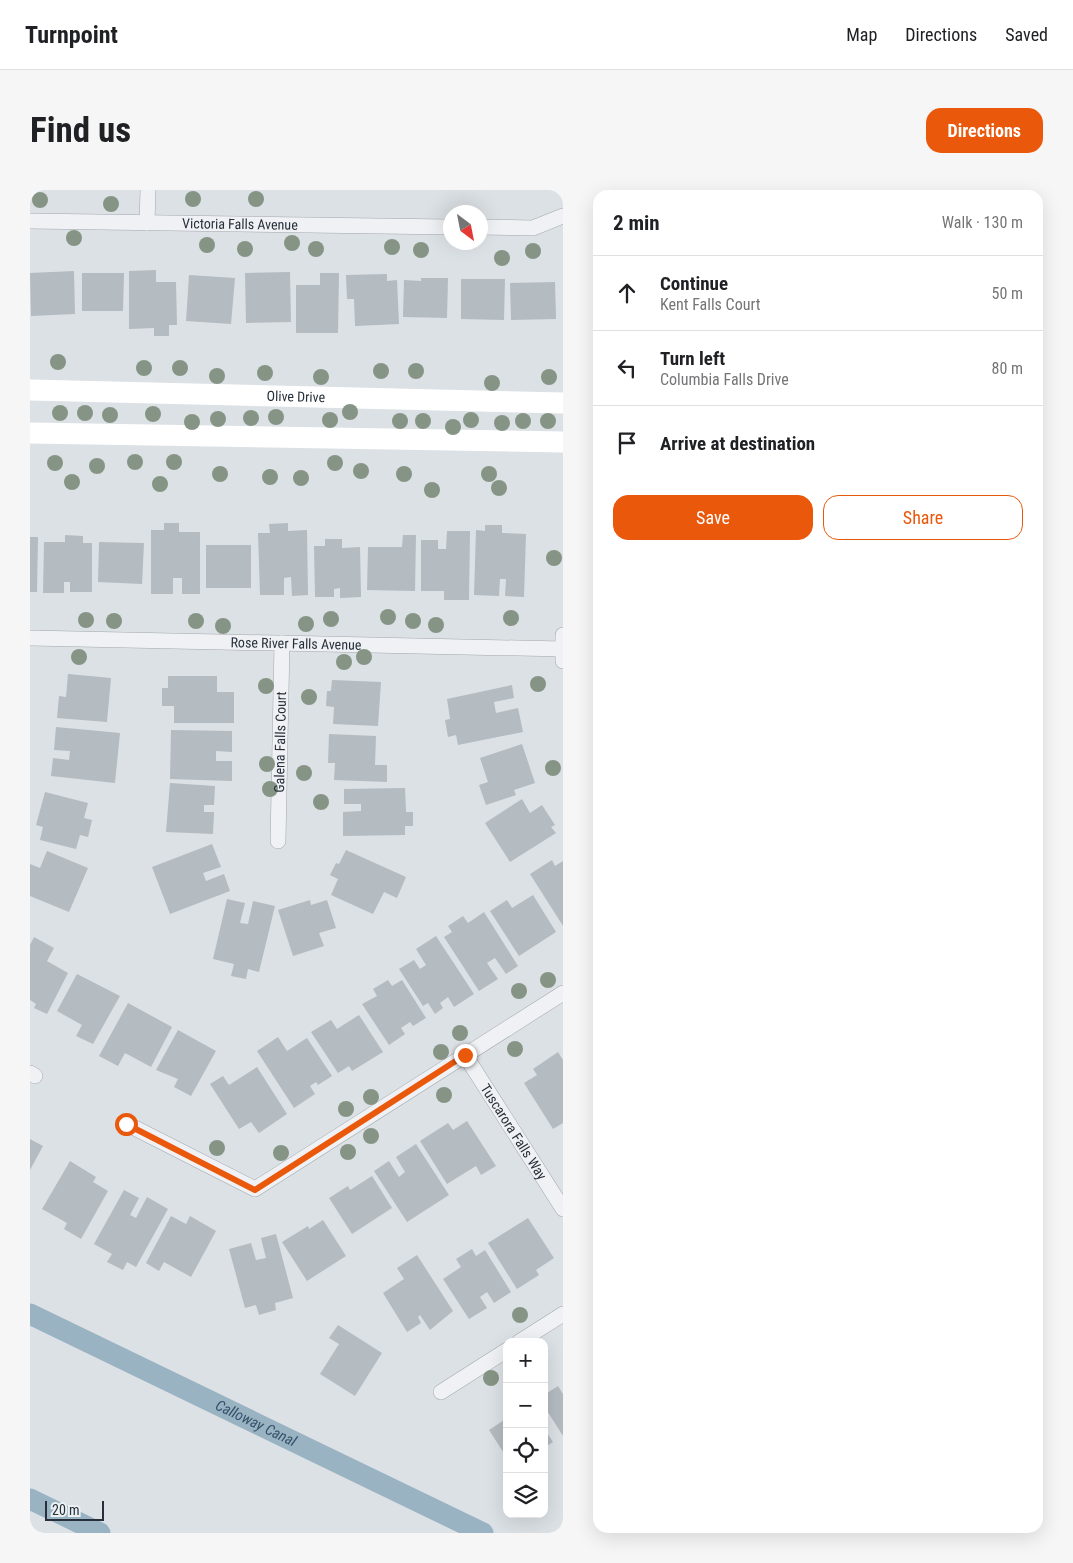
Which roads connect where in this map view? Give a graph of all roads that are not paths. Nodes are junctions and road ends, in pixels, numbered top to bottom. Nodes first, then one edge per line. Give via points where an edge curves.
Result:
1 (148, 190) edge
2 (563, 216) edge
3 (30, 221) edge
4 (147, 223) junction
5 (443, 227) edge
6 (488, 227) edge
7 (30, 390) edge
8 (563, 403) edge
9 (30, 433) edge
10 (563, 442) edge
11 (30, 638) edge
12 (282, 643) junction
13 (563, 648) edge
14 (278, 841) dead end
15 (563, 993) edge
16 (465, 1055) junction
17 (126, 1124) dead end
18 (563, 1209) edge
19 (563, 1314) edge
20 (525, 1338) edge
21 (503, 1353) edge
22 (441, 1392) dead end

1 - 4 street
2 - 6 street via 533,228
3 - 4 street, Victoria Falls Avenue
4 - 5 street, Victoria Falls Avenue
7 - 8 main road, Olive Drive
9 - 10 main road
11 - 12 street, Rose River Falls Avenue
12 - 13 street, Rose River Falls Avenue
12 - 14 street, Galena Falls Court
15 - 16 street
16 - 17 street via 255,1190
16 - 18 street, Tuscarora Falls Way
19 - 20 street
21 - 22 street

